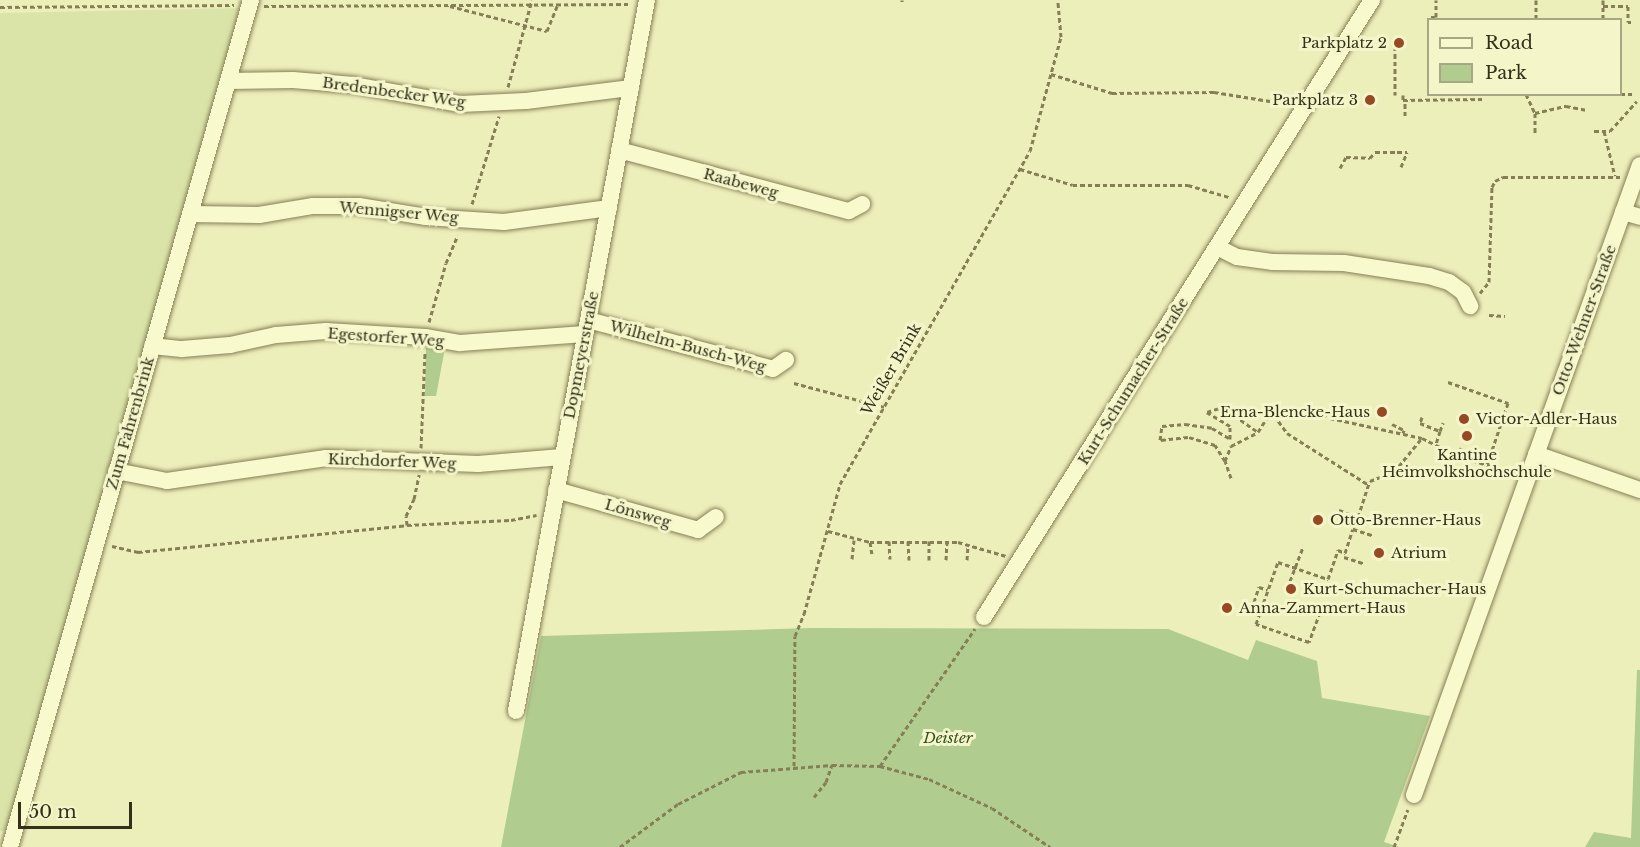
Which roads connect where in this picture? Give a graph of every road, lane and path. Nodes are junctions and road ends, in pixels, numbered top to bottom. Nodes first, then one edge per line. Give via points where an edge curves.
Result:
1 (1058, 0) edge
2 (1372, 0) edge
3 (1436, 0) edge
4 (1536, 0) edge
5 (1603, 0) edge
6 (398, 2) edge
7 (532, 2) edge
8 (616, 2) edge
9 (647, 2) edge
10 (250, 3) edge
11 (445, 4) junction
12 (558, 4) junction
13 (1603, 6) junction
14 (0, 7) edge
15 (1431, 17) dead end
16 (1536, 18) edge
17 (1603, 18) edge
18 (1631, 22) dead end
19 (1395, 39) dead end
20 (1051, 74) junction
21 (228, 81) junction
22 (631, 88) junction
23 (1622, 94) edge
24 (1633, 94) dead end
25 (1395, 95) dead end
26 (1403, 95) dead end
27 (1527, 96) edge
28 (1406, 99) junction
29 (1482, 99) dead end
30 (1637, 101) dead end
31 (1305, 107) junction
32 (1586, 110) dead end
33 (1535, 113) junction
34 (1405, 116) dead end
35 (1594, 131) dead end
36 (1604, 131) junction
37 (1535, 135) dead end
38 (619, 150) junction
39 (1401, 167) dead end
40 (1340, 168) dead end
41 (1020, 169) junction
42 (1638, 171) edge
43 (1616, 177) junction
44 (1246, 201) junction
45 (862, 204) dead end
46 (609, 208) junction
47 (1623, 212) junction
48 (189, 214) junction
49 (1640, 217) edge
50 (1217, 247) junction
51 (1470, 306) joint
52 (1490, 315) dead end
53 (1505, 316) dead end
54 (586, 327) junction
55 (152, 346) junction
56 (786, 360) dead end
57 (1448, 382) dead end
58 (794, 383) dead end
59 (884, 407) junction
60 (1323, 414) dead end
61 (1422, 417) dead end
62 (1443, 423) dead end
63 (1392, 424) dead end
64 (1440, 431) junction
65 (1258, 432) junction
66 (1403, 433) junction
67 (1422, 438) junction
68 (1435, 445) junction
69 (1461, 448) dead end
70 (1536, 454) junction
71 (1458, 456) junction
72 (562, 457) junction
73 (421, 460) junction
74 (1225, 461) junction
75 (1487, 465) junction
76 (116, 471) junction
77 (1231, 478) dead end
78 (1527, 478) junction
79 (1369, 485) junction
80 (556, 490) junction
81 (1640, 490) edge
82 (1339, 510) dead end
83 (544, 513) dead end
84 (716, 517) dead end
85 (1358, 517) junction
86 (407, 525) junction
87 (1353, 529) junction
88 (827, 531) junction
89 (1374, 537) dead end
90 (854, 540) junction
91 (929, 540) junction
92 (947, 540) junction
93 (889, 541) junction
94 (908, 541) junction
95 (96, 542) junction
96 (870, 542) junction
97 (968, 544) junction
98 (1303, 547) dead end
99 (872, 554) dead end
100 (1344, 556) junction
101 (852, 559) dead end
102 (890, 559) dead end
103 (909, 560) dead end
104 (929, 560) dead end
105 (946, 560) dead end
106 (967, 560) dead end
107 (1020, 560) junction
108 (1365, 564) dead end
109 (1294, 568) junction
110 (1290, 581) dead end
111 (1268, 590) junction
112 (1254, 602) dead end
113 (1320, 612) dead end
114 (984, 616) joint
115 (516, 711) dead end
116 (832, 765) junction
117 (880, 765) junction
118 (794, 766) junction
119 (1414, 795) joint
120 (814, 797) dead end
121 (10, 847) edge
122 (620, 847) edge
123 (1050, 847) edge
124 (1394, 847) edge

1 - 20 path, Weißer Brink via 1060,37
2 - 31 street, Kurt-Schumacher-Straße
3 - 15 path via 1436,17
4 - 16 path
5 - 13 path
6 - 10 path
6 - 11 path
7 - 11 path
7 - 12 path
8 - 9 path
8 - 12 path
9 - 22 street, Dopmeyerstraße
10 - 14 path
10 - 21 street, Zum Fahrenbrink
11 - 12 path via 547,31
13 - 17 path
13 - 18 path via 1628,6
19 - 25 path
20 - 31 path via 1112,93 1214,92
20 - 41 path, Weißer Brink via 1030,151
21 - 22 street, Bredenbecker Weg via 293,80 354,85 460,104 526,101
21 - 48 street, Zum Fahrenbrink
22 - 38 street, Dopmeyerstraße
23 - 24 path
26 - 28 path
27 - 33 path
28 - 29 path
28 - 34 path
30 - 36 path via 1610,131
31 - 44 street, Kurt-Schumacher-Straße
32 - 33 path via 1568,106
33 - 37 path
35 - 36 path
36 - 43 path
38 - 45 street, Raabeweg via 849,211
38 - 46 street, Dopmeyerstraße
39 - 40 path via 1407,151 1346,158
41 - 44 path via 1073,185 1188,185
41 - 59 path, Weißer Brink
42 - 43 path
42 - 47 street, Otto-Wehner-Straße
43 - 51 path via 1503,177 1495,181 1489,282
44 - 50 street, Kurt-Schumacher-Straße
46 - 48 street, Wennigser Weg via 504,222 426,217 359,206 313,206 259,214
46 - 54 street, Dopmeyerstraße
47 - 49 street
47 - 70 street, Otto-Wehner-Straße
48 - 55 street, Zum Fahrenbrink
50 - 51 street via 1237,256 1272,262 1344,263 1429,276 1449,282 1463,292
50 - 107 street, Kurt-Schumacher-Straße
52 - 53 path
54 - 55 street, Egestorfer Weg via 460,343 326,331 276,335 230,345 182,349
54 - 56 street, Wilhelm-Busch-Weg via 773,369
54 - 72 street, Dopmeyerstraße
55 - 76 street, Zum Fahrenbrink
57 - 75 path via 1508,403
58 - 59 path
59 - 88 path, Weißer Brink via 840,484
60 - 66 path
61 - 64 path via 1420,423
62 - 64 path
63 - 66 path
64 - 68 path
65 - 74 path via 1231,446
65 - 74 path via 1222,407 1207,412 1230,426 1230,439 1212,428 1162,426 1160,440 1188,437 1215,445
65 - 79 path via 1272,414 1287,433
66 - 67 path
67 - 68 path
67 - 79 path via 1394,472 1370,481
68 - 71 path
69 - 71 path
70 - 78 street, Otto-Wehner-Straße
70 - 81 street
71 - 75 path
72 - 73 street, Kirchdorfer Weg via 478,464
72 - 80 street, Dopmeyerstraße
73 - 76 street, Kirchdorfer Weg via 326,458 167,481
73 - 86 path
74 - 77 path
75 - 78 path
76 - 95 street, Zum Fahrenbrink
78 - 119 street, Otto-Wehner-Straße
79 - 85 path
80 - 84 street, Lönsweg via 698,530
80 - 115 street, Dopmeyerstraße
82 - 85 path
83 - 86 path via 511,520
85 - 87 path
86 - 95 path via 138,552
87 - 89 path
87 - 100 path
88 - 90 path
88 - 118 path, Weißer Brink via 795,636
90 - 96 path
90 - 101 path
91 - 92 path
91 - 94 path
91 - 104 path
92 - 97 path
92 - 105 path
93 - 94 path
93 - 96 path
93 - 102 path
94 - 103 path
95 - 121 street, Zum Fahrenbrink
96 - 99 path
97 - 106 path
97 - 107 path
98 - 109 path
100 - 108 path
100 - 109 path via 1338,550 1328,579
107 - 114 street, Kurt-Schumacher-Straße
109 - 110 path
109 - 111 path via 1278,562
111 - 112 path via 1259,586
111 - 113 path via 1256,624 1309,642
114 - 117 path
116 - 117 path
116 - 118 path
116 - 120 path via 826,782
117 - 123 path via 929,779 992,808
118 - 122 path via 741,772 678,804
119 - 124 path

